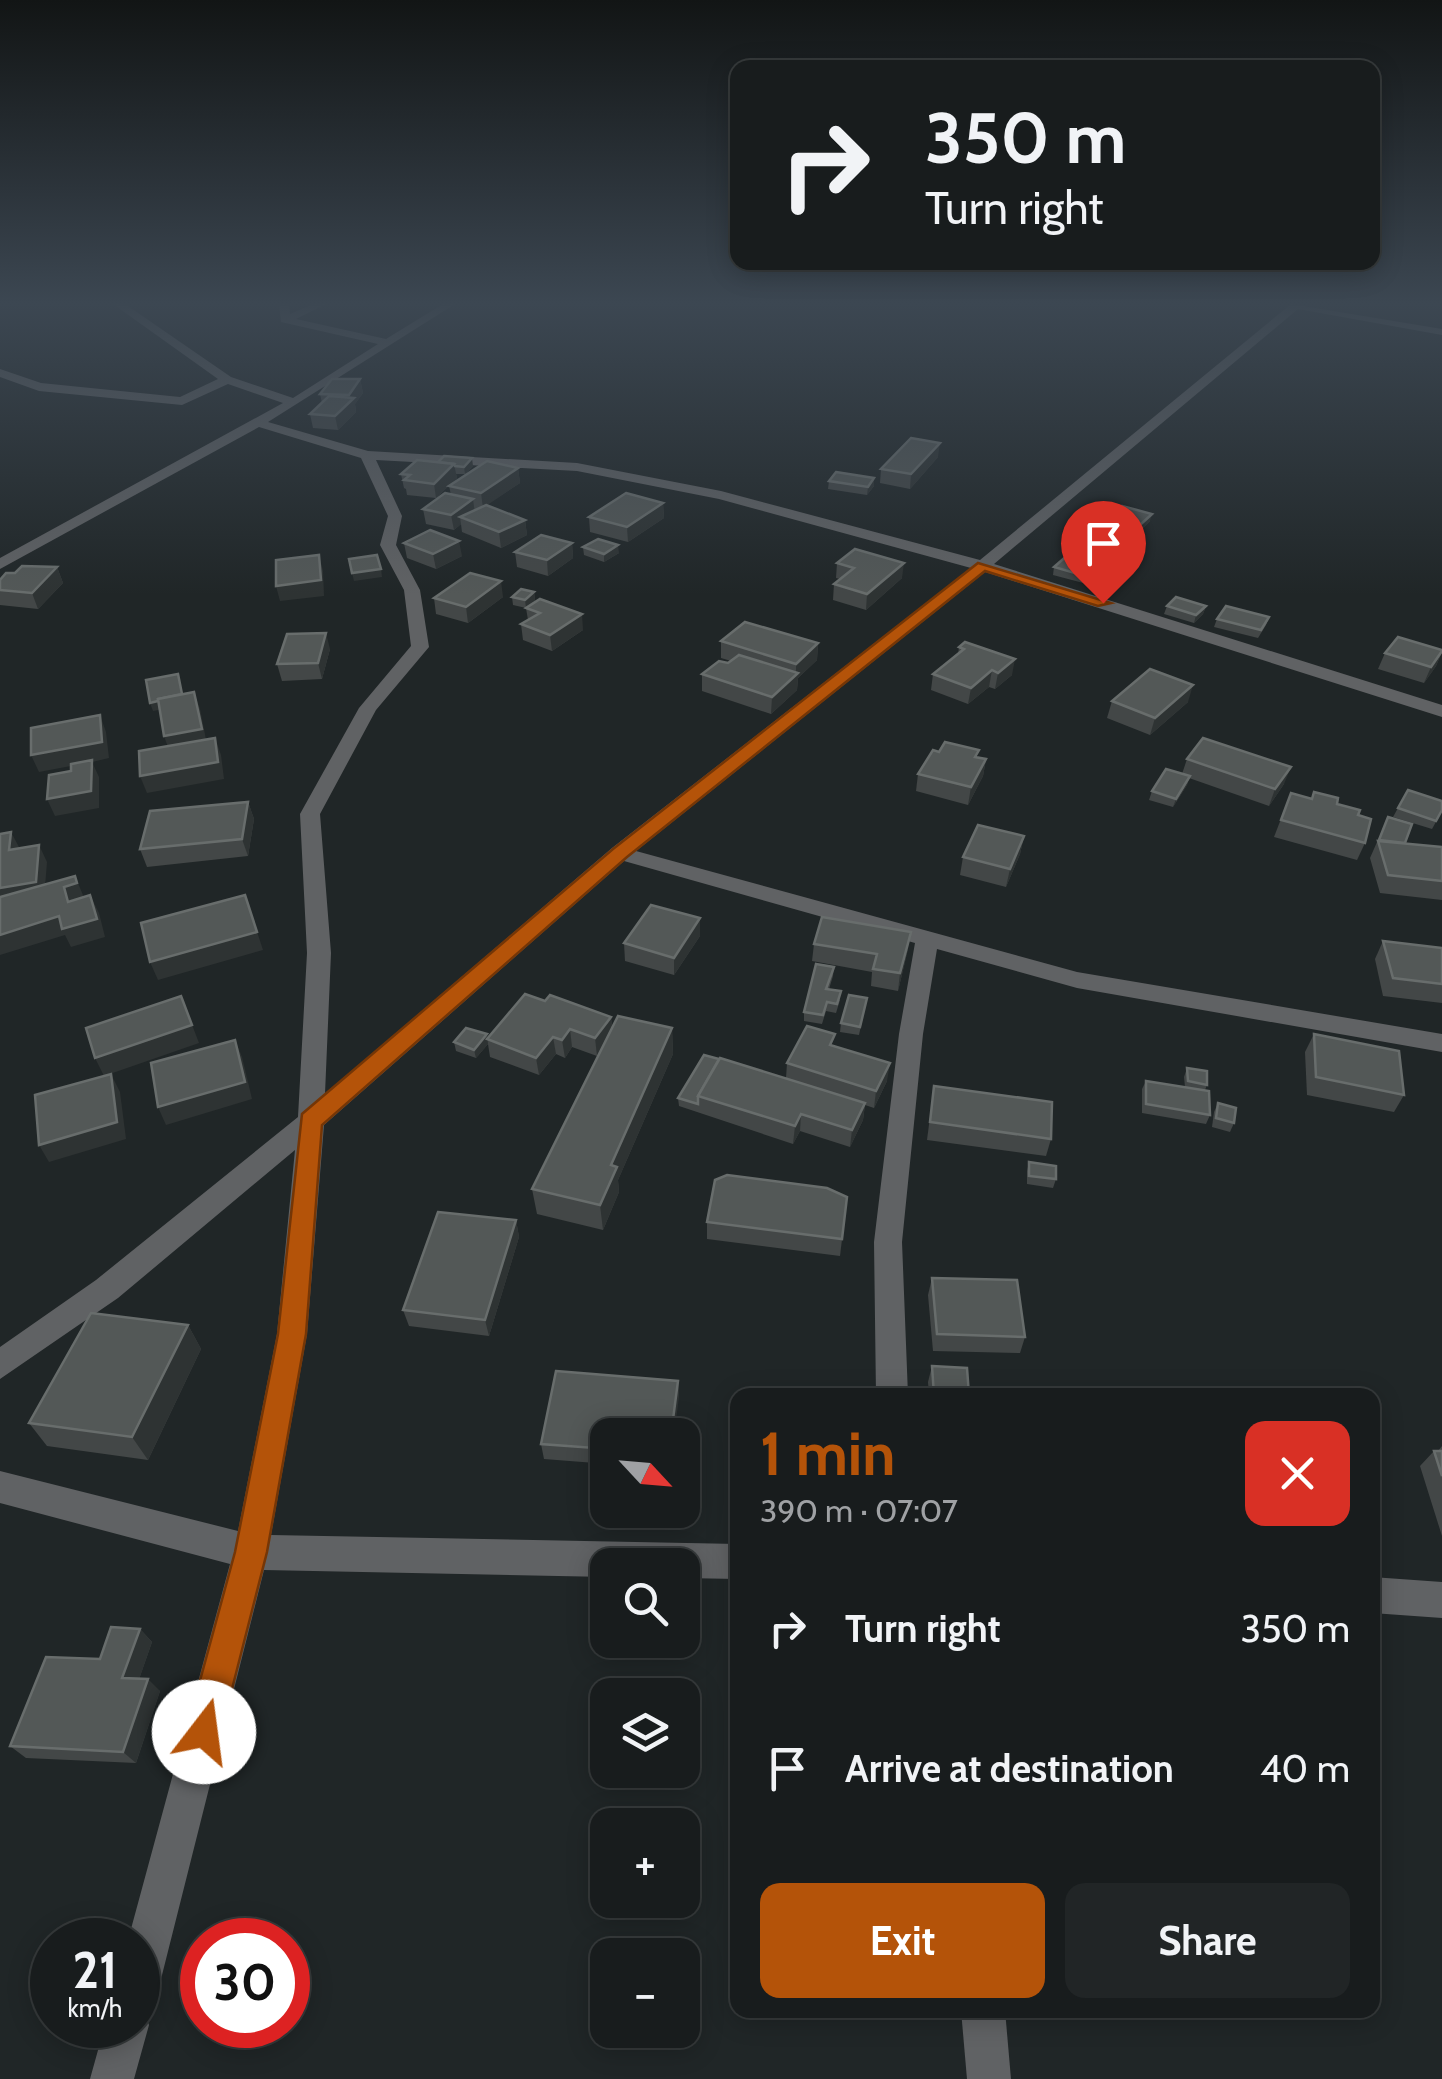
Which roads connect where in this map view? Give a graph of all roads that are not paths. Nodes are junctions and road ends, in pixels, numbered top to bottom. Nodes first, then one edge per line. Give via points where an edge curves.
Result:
1 (289, 401) edge
2 (296, 401) edge
3 (1180, 401) edge
4 (293, 403) junction
5 (254, 422) junction
6 (367, 455) junction
7 (0, 564) edge
8 (983, 566) junction
9 (1442, 711) edge
10 (620, 853) junction
11 (927, 940) junction
12 (1442, 1043) edge
13 (310, 1121) junction
14 (0, 1365) edge
15 (892, 1388) edge
16 (0, 1487) edge
17 (251, 1552) junction
18 (730, 1562) edge
19 (1380, 1596) edge
20 (1442, 1600) edge
21 (155, 1918) edge
22 (983, 2018) edge
23 (120, 2048) edge
24 (112, 2079) edge
25 (988, 2079) edge

1 - 4 street
2 - 4 street
3 - 8 street
4 - 5 street
5 - 6 street
5 - 7 street
6 - 8 street via 643,477
6 - 13 street via 395,516 388,545 412,590 420,647 368,708 310,814 319,953
8 - 9 street
8 - 10 street
10 - 11 street
10 - 13 street
11 - 12 street via 1076,980
11 - 15 street via 888,1242
13 - 14 street via 107,1289
13 - 17 street via 292,1334
16 - 17 street
17 - 18 street
17 - 21 street
19 - 20 street
22 - 25 street
23 - 24 street

